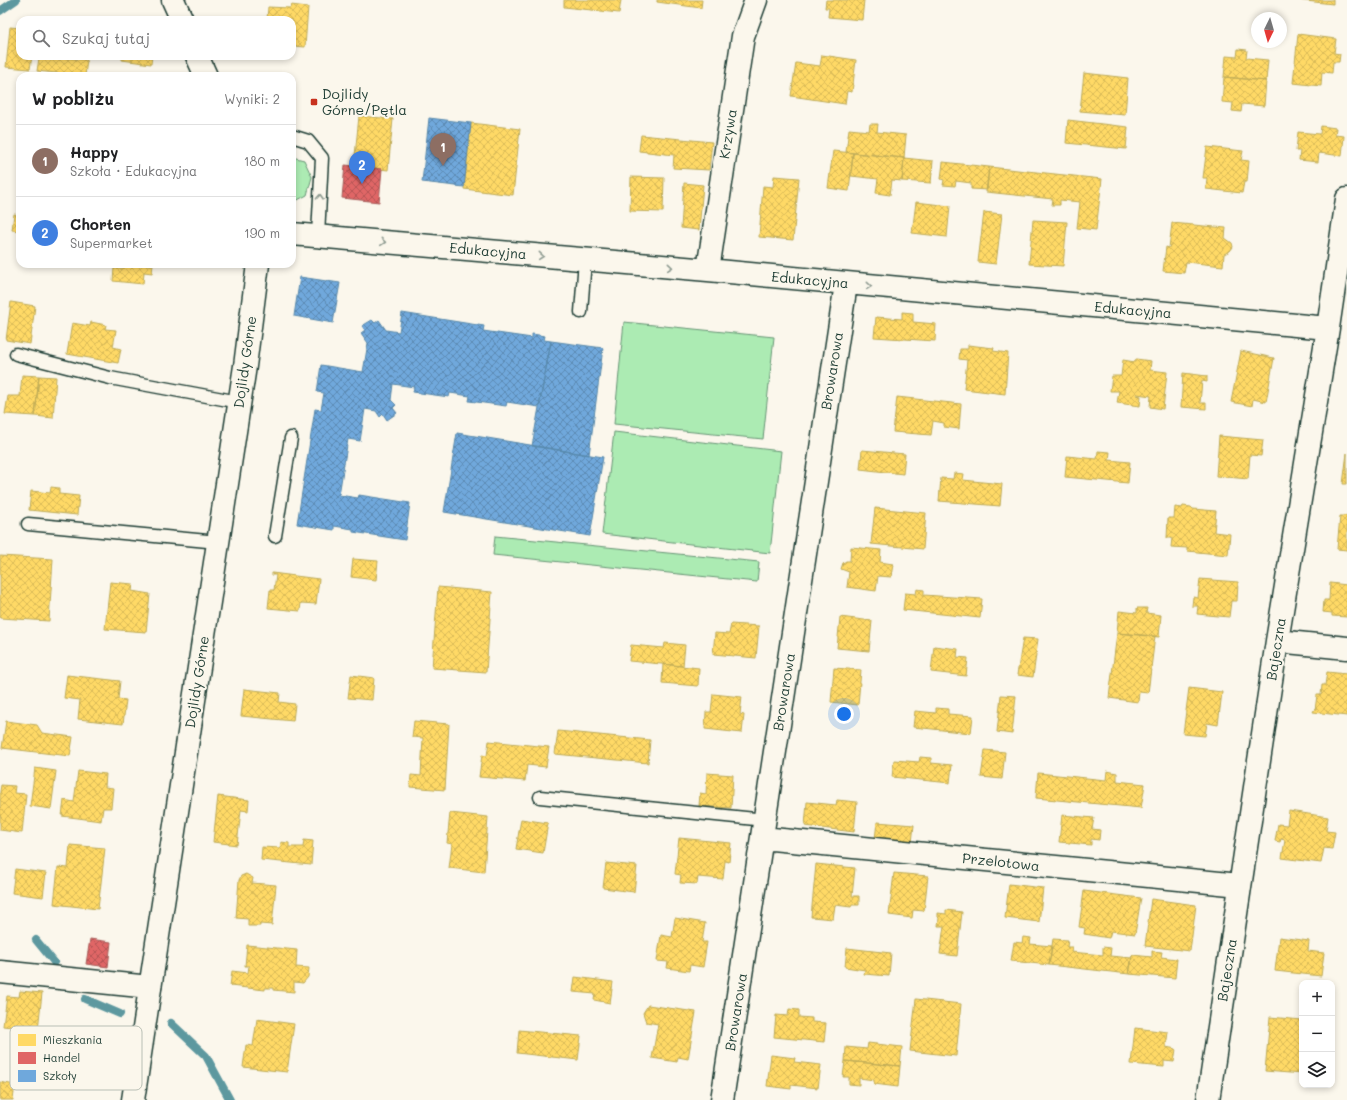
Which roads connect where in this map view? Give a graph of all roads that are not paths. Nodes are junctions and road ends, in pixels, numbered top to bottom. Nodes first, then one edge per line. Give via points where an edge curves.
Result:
1 (173, 0) edge
2 (756, 0) edge
3 (180, 16) edge
4 (199, 60) edge
5 (204, 72) edge
6 (296, 137) edge
7 (1347, 199) edge
8 (296, 234) edge
9 (318, 236) junction
10 (585, 260) junction
11 (257, 268) edge
12 (708, 270) junction
13 (846, 284) junction
14 (581, 312) dead end
15 (1328, 328) junction
16 (16, 354) dead end
17 (239, 402) junction
18 (291, 438) dead end
19 (28, 524) dead end
20 (275, 536) dead end
21 (218, 542) junction
22 (1278, 641) junction
23 (1347, 648) edge
24 (540, 797) dead end
25 (763, 829) junction
26 (1240, 885) junction
27 (0, 972) edge
28 (150, 987) junction
29 (142, 1040) edge
30 (135, 1090) edge
31 (133, 1100) edge
32 (722, 1100) edge
33 (1208, 1100) edge

1 - 3 street
2 - 12 street, Krzywa via 743,36
4 - 5 street
9 -> 6 lane via 322,158 308,141
7 - 15 street, Bajeczna
8 - 9 street, Edukacyjna
9 -> 10 street, Edukacyjna
10 -> 12 street, Edukacyjna
10 - 14 lane
11 - 17 street, Dojlidy Górne
12 - 13 street, Edukacyjna
13 -> 15 street, Edukacyjna
13 - 25 street, Browarowa
15 - 22 street, Bajeczna
16 - 17 lane via 110,378
17 - 21 street, Dojlidy Górne
18 - 20 lane
19 - 21 lane
21 - 28 street, Dojlidy Górne
22 - 23 street
22 - 26 street, Bajeczna
24 - 25 lane
25 - 26 street, Przelotowa
25 - 32 street, Browarowa
26 - 33 street, Bajeczna
27 - 28 street
28 - 29 street, Dojlidy Górne
30 - 31 street, Dojlidy Górne

